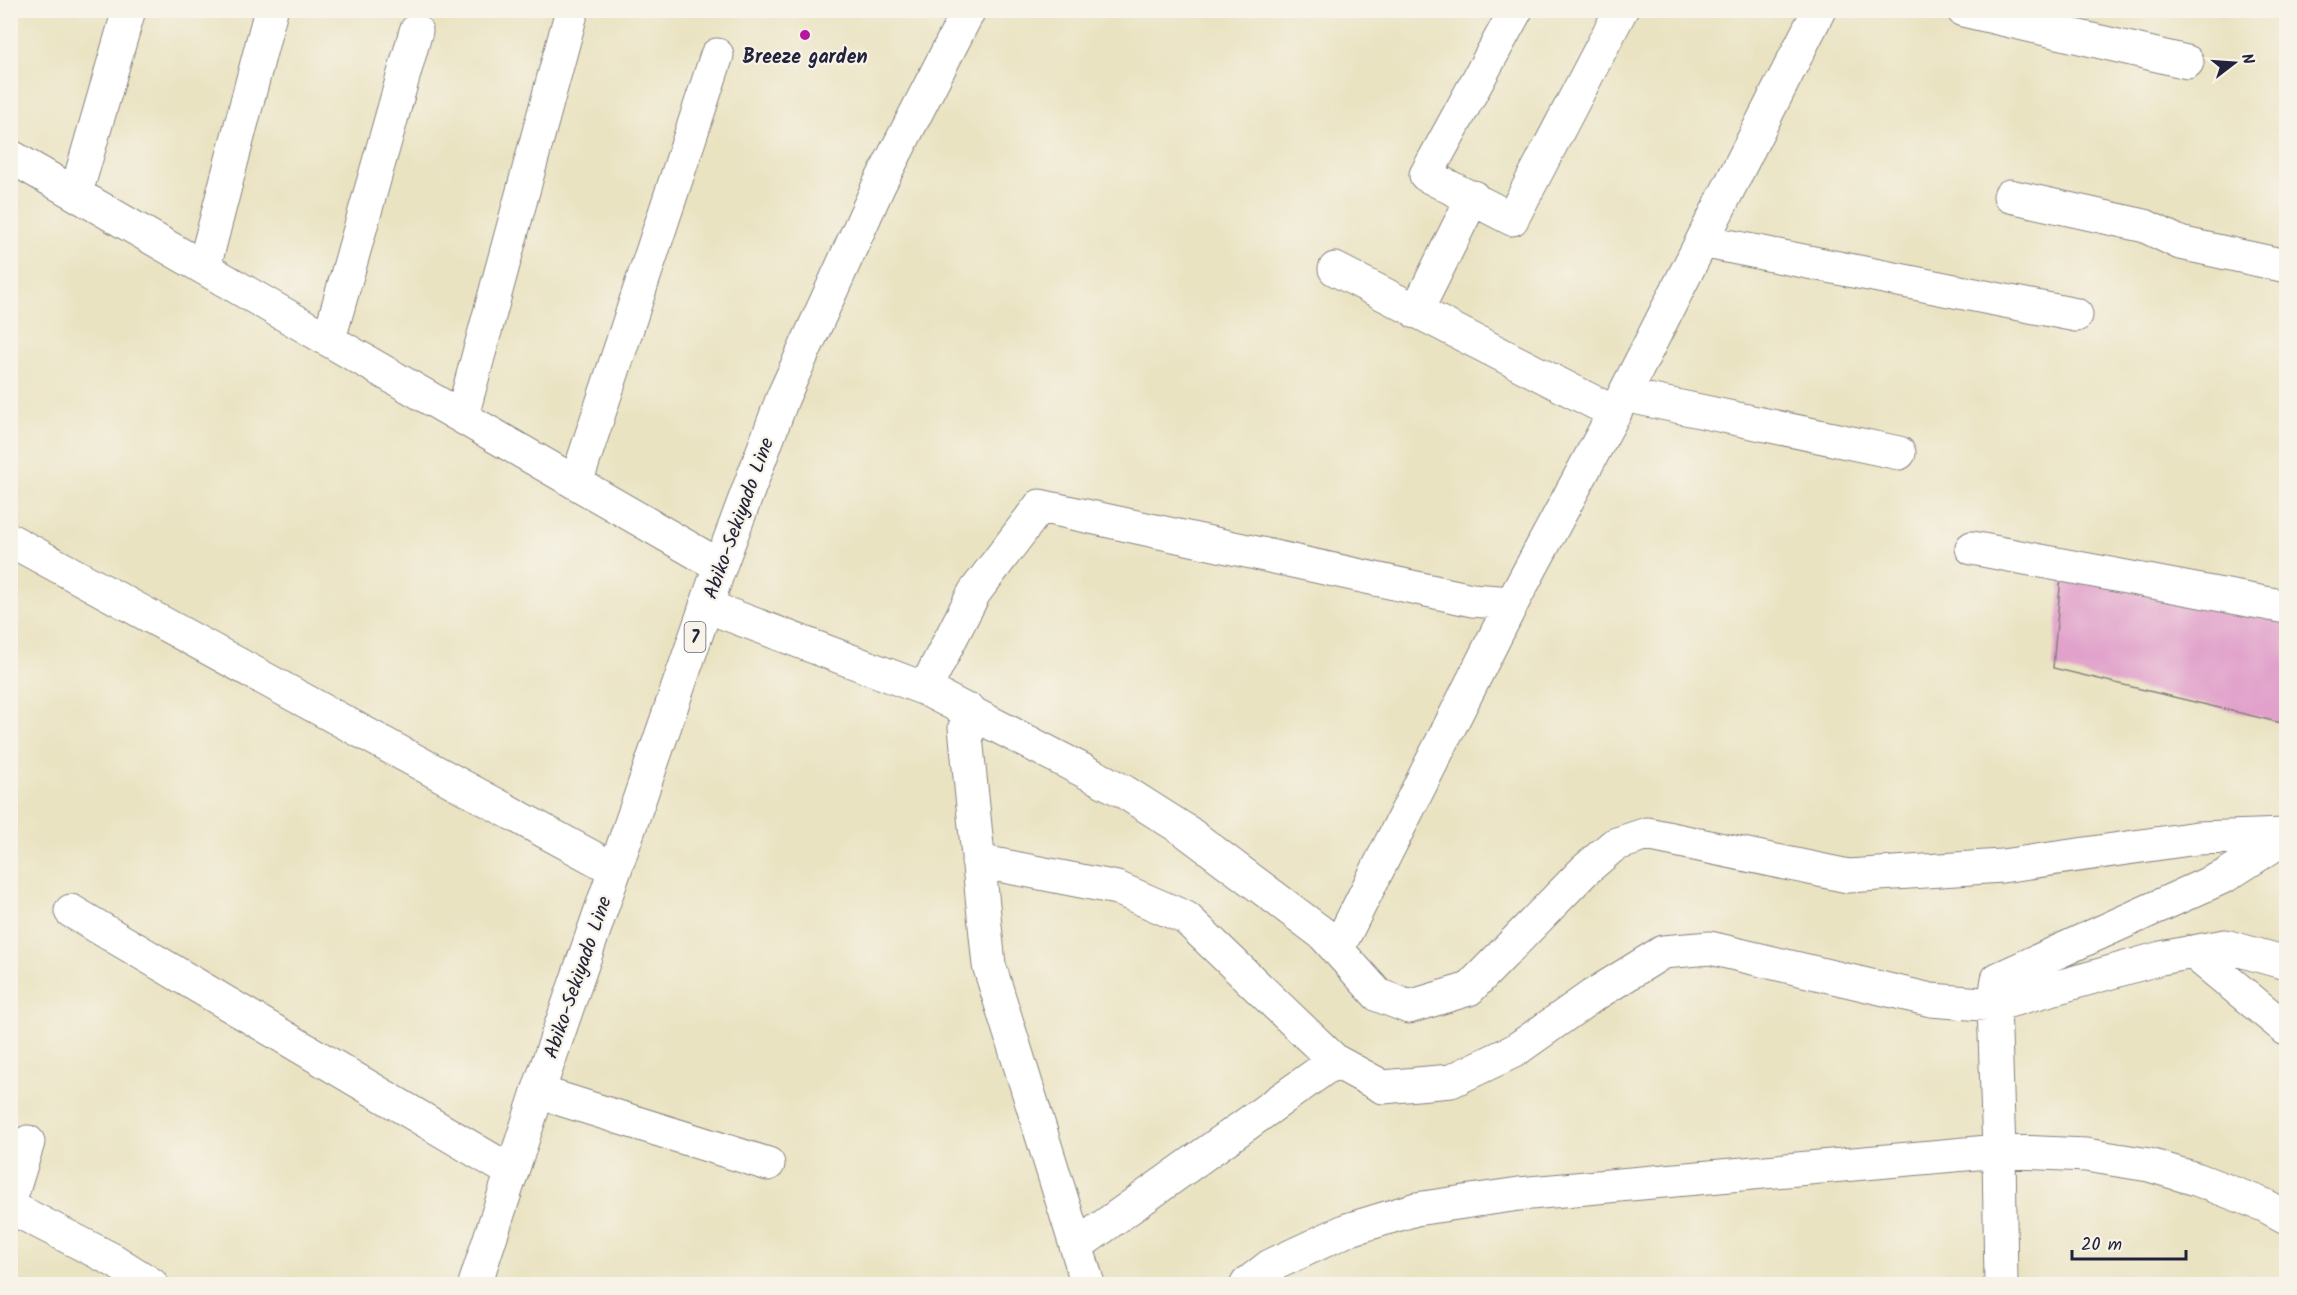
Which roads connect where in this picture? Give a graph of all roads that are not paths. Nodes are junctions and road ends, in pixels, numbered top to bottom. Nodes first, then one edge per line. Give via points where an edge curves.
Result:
1 (129, 10) edge
2 (271, 10) edge
3 (969, 10) edge
4 (1516, 10) edge
5 (1621, 10) edge
6 (1819, 10) edge
7 (1963, 10) edge
8 (571, 14) dead end
9 (416, 31) dead end
10 (717, 55) dead end
11 (2187, 62) dead end
12 (10, 156) edge
13 (76, 193) junction
14 (2010, 196) dead end
15 (1473, 197) junction
16 (1702, 241) junction
17 (2286, 266) edge
18 (204, 267) junction
19 (1335, 269) dead end
20 (1416, 312) junction
21 (2076, 315) dead end
22 (329, 339) junction
23 (1619, 404) junction
24 (462, 416) junction
25 (1899, 453) dead end
26 (576, 483) junction
27 (10, 540) edge
28 (1972, 548) dead end
29 (720, 566) junction
30 (1512, 603) junction
31 (706, 606) junction
32 (2286, 607) edge
33 (925, 689) junction
34 (971, 711) junction
35 (2286, 836) edge
36 (978, 861) junction
37 (614, 869) junction
38 (71, 911) dead end
39 (1337, 950) junction
40 (2193, 953) junction
41 (2286, 963) edge
42 (1994, 1005) junction
43 (2286, 1029) edge
44 (1335, 1061) junction
45 (538, 1092) junction
46 (28, 1142) dead end
47 (1999, 1152) junction
48 (768, 1164) dead end
49 (512, 1172) junction
50 (10, 1200) edge
51 (10, 1207) edge
52 (2286, 1217) edge
53 (1076, 1246) junction
54 (151, 1284) edge
55 (475, 1284) edge
56 (1088, 1284) edge
57 (1247, 1284) edge
58 (2001, 1284) edge

1 - 13 street
2 - 18 street
3 - 29 street, Abiko-Sekiyado Line / 7 via 879,185 788,386
4 - 15 street via 1426,175
5 - 15 street via 1512,219
6 - 16 street
7 - 11 street
8 - 24 street
9 - 22 street
10 - 26 street
12 - 13 street
13 - 18 street
14 - 17 street via 2145,226 2180,243
15 - 20 street
16 - 21 street
16 - 23 street
18 - 22 street
19 - 20 street
20 - 23 street
22 - 24 street
23 - 25 street
23 - 30 street
24 - 26 street
26 - 29 street
27 - 37 street
28 - 32 street
29 - 31 street, Abiko-Sekiyado Line / 7
30 - 33 street via 1472,600 1040,506 975,593
30 - 39 street
31 - 33 street
31 - 37 street, Abiko-Sekiyado Line / 7
33 - 34 street
34 - 36 street via 965,727
34 - 39 street via 1123,791 1186,831 1323,934
35 - 39 street via 2197,838 2001,866 1848,876 1647,834 1614,845 1584,871 1469,989 1408,1008 1378,995
35 - 42 street via 2225,876 1998,979
36 - 44 street via 1117,888 1186,918
36 - 53 street via 989,965
37 - 45 street, Abiko-Sekiyado Line / 7
38 - 49 street
40 - 41 street via 2224,946
40 - 42 street via 2161,958
40 - 43 street
42 - 44 street via 1931,1000 1710,948 1686,950 1663,952 1514,1051 1452,1081 1383,1087
42 - 47 street
44 - 53 street
45 - 48 street
45 - 49 street, Abiko-Sekiyado Line / 7
46 - 50 street
47 - 52 street via 2086,1155 2149,1165 2196,1179
47 - 57 street via 1519,1194 1416,1209 1347,1230 1270,1266
47 - 58 street
49 - 55 street, Abiko-Sekiyado Line / 7
51 - 54 street
53 - 56 street

